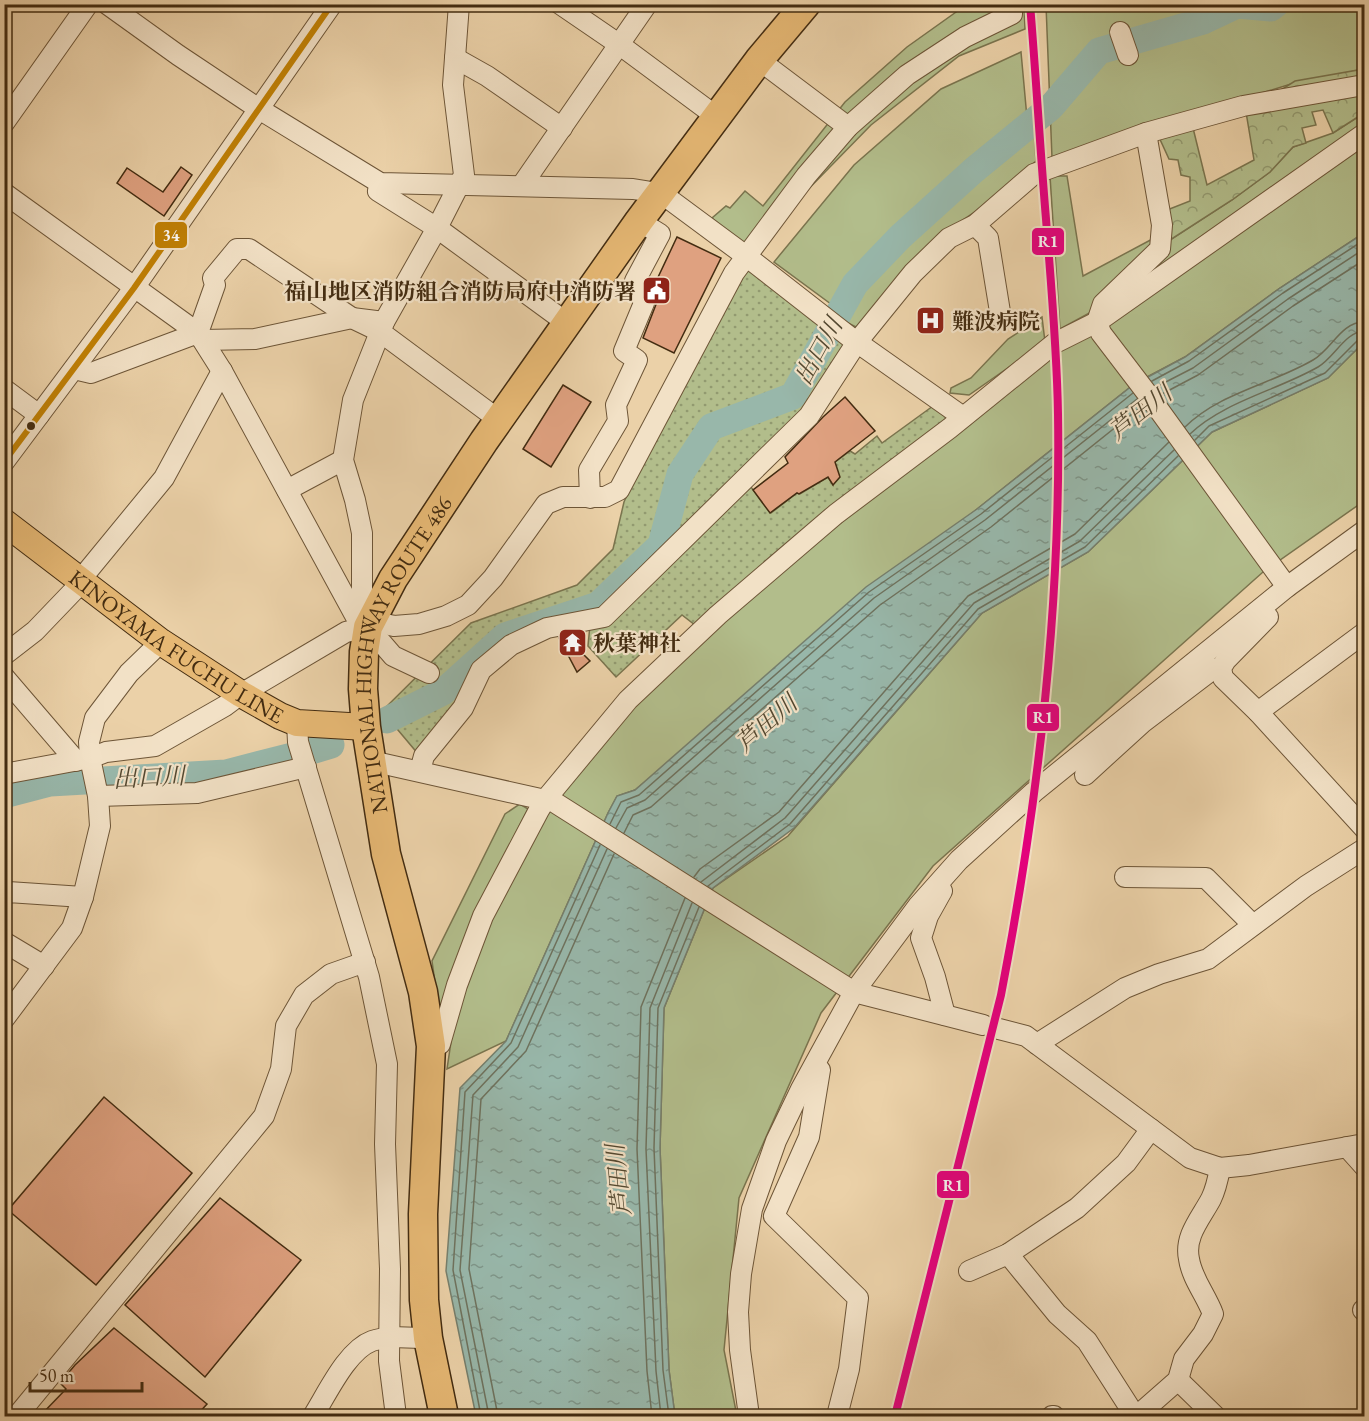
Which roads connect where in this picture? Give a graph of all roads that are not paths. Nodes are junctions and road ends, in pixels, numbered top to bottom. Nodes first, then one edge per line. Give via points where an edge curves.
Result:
1 (88, 4) edge
2 (107, 4) edge
3 (332, 4) edge
4 (459, 4) edge
5 (560, 4) edge
6 (647, 4) edge
7 (806, 4) edge
8 (1012, 4) edge
9 (1120, 32) dead end
10 (620, 45) junction
11 (1128, 54) dead end
12 (455, 58) junction
13 (759, 60) junction
14 (1365, 85) edge
15 (259, 109) junction
16 (717, 117) junction
17 (4, 123) edge
18 (848, 127) junction
19 (562, 128) junction
20 (1146, 133) junction
21 (1365, 134) edge
22 (380, 183) junction
23 (522, 185) junction
24 (459, 186) junction
25 (4, 193) edge
26 (658, 193) junction
27 (639, 221) junction
28 (975, 225) junction
29 (437, 228) junction
30 (749, 259) junction
31 (134, 288) junction
32 (352, 318) junction
33 (1001, 318) dead end
34 (567, 323) junction
35 (382, 327) junction
36 (1099, 328) junction
37 (201, 337) junction
38 (854, 340) junction
39 (74, 369) junction
40 (222, 371) junction
41 (4, 389) edge
42 (39, 415) junction
43 (963, 417) junction
44 (499, 420) junction
45 (343, 460) junction
46 (4, 462) edge
47 (287, 490) junction
48 (590, 498) junction
49 (4, 522) edge
50 (1365, 531) edge
51 (82, 582) junction
52 (1287, 587) junction
53 (1275, 603) junction
54 (368, 627) junction
55 (1365, 633) edge
56 (160, 642) junction
57 (4, 655) edge
58 (1221, 668) junction
59 (429, 673) dead end
60 (4, 677) edge
61 (242, 694) junction
62 (1258, 712) junction
63 (366, 727) junction
64 (298, 732) junction
65 (83, 760) junction
66 (371, 761) junction
67 (306, 767) junction
68 (420, 771) junction
69 (4, 774) edge
70 (1085, 775) dead end
71 (98, 796) junction
72 (550, 801) junction
73 (1365, 828) edge
74 (1365, 849) edge
75 (947, 873) junction
76 (1125, 877) dead end
77 (4, 897) edge
78 (84, 897) junction
79 (1253, 925) junction
80 (4, 942) edge
81 (365, 962) junction
82 (44, 966) junction
83 (849, 990) junction
84 (945, 1015) junction
85 (4, 1019) edge
86 (1037, 1044) junction
87 (431, 1046) junction
88 (814, 1064) junction
89 (1151, 1130) junction
90 (1356, 1146) edge
91 (1365, 1166) edge
92 (1220, 1168) junction
93 (1008, 1254) junction
94 (969, 1271) dead end
95 (389, 1338) junction
96 (428, 1338) junction
97 (1178, 1380) junction
98 (17, 1416) edge
99 (313, 1416) edge
100 (396, 1416) edge
101 (444, 1416) edge
102 (749, 1416) edge
103 (837, 1416) edge
104 (1136, 1416) edge
105 (1215, 1416) edge

1 - 17 street
2 - 15 street
3 - 15 street
4 - 12 street
5 - 10 street
6 - 10 street
7 - 13 highway, NATIONAL HIGHWAY ROUTE 486
8 - 18 street via 1012,14 965,37 908,75
9 - 11 street
10 - 16 street
10 - 19 street
12 - 19 street
12 - 24 street via 453,85 464,175
13 - 16 highway, NATIONAL HIGHWAY ROUTE 486
13 - 18 street
14 - 20 street via 1243,106
15 - 22 street
15 - 31 street
16 - 26 highway, NATIONAL HIGHWAY ROUTE 486
18 - 30 street via 806,176
19 - 23 street
20 - 28 street via 1034,174
20 - 36 street via 1162,225 1160,249 1103,304
21 - 36 street
22 - 24 street
22 - 29 street via 378,191
23 - 24 street
23 - 26 street
24 - 29 street
25 - 31 street
26 - 27 highway, NATIONAL HIGHWAY ROUTE 486
26 - 30 street
27 - 34 highway, NATIONAL HIGHWAY ROUTE 486
27 - 48 street via 660,234 635,280 644,303 624,351 637,360 616,405 618,421 590,470
28 - 33 street via 988,238
28 - 38 street via 949,238
29 - 34 street
29 - 35 street
30 - 38 street
30 - 48 street via 734,273 619,490 605,498
31 - 37 street
31 - 39 street
32 - 35 street
32 - 37 street via 255,339
32 - 37 street via 249,249 237,249 213,278 215,285
34 - 44 highway, NATIONAL HIGHWAY ROUTE 486
35 - 44 street
35 - 45 street via 353,400
36 - 43 street via 1055,344
36 - 52 street
37 - 39 street via 91,373
37 - 40 street
38 - 43 street
38 - 68 street via 810,416 603,617 547,628 511,645 480,670 464,708 424,756
39 - 42 street
40 - 47 street
40 - 51 street via 164,478
41 - 42 street
42 - 46 street
43 - 72 street via 836,514 718,615 628,700
44 - 54 highway, NATIONAL HIGHWAY ROUTE 486 via 393,579
45 - 47 street
45 - 54 street via 362,533 362,603
47 - 54 street via 357,619
48 - 54 street via 563,497 546,504 493,578 468,605 418,624 381,623
49 - 51 main road, KINOYAMA FUCHU LINE
50 - 52 street
51 - 56 main road, KINOYAMA FUCHU LINE
51 - 57 street via 35,631
52 - 53 street
53 - 58 street
53 - 75 street via 1034,792
54 - 59 street via 393,656
54 - 61 street via 346,632
54 - 63 highway, NATIONAL HIGHWAY ROUTE 486 via 363,689
55 - 62 street
56 - 61 main road, KINOYAMA FUCHU LINE
56 - 65 street via 129,673 95,718
58 - 62 street via 1223,678
58 - 70 street via 1213,669 1142,723
60 - 65 street
61 - 64 main road, KINOYAMA FUCHU LINE via 280,716
61 - 65 street via 155,746 106,752
62 - 73 street
63 - 64 main road, KINOYAMA FUCHU LINE
63 - 66 highway, NATIONAL HIGHWAY ROUTE 486
64 - 67 street
65 - 69 street
65 - 71 street
66 - 68 street
66 - 87 highway, NATIONAL HIGHWAY ROUTE 486 via 386,854 423,992
67 - 71 street via 197,793
67 - 81 street
68 - 72 street
71 - 78 street via 99,826
72 - 83 street
72 - 87 street via 483,916 456,985 440,1044
74 - 79 street
75 - 83 street
75 - 84 street via 949,880 928,916 921,938
76 - 79 street via 1206,878
77 - 78 street via 8,892
78 - 82 street via 72,928
79 - 86 street via 1208,959 1125,988
80 - 82 street
81 - 95 street via 387,1064
81 - 98 street via 331,974 304,995 286,1026 281,1069 264,1116
82 - 85 street
83 - 84 street
83 - 88 street
84 - 86 street via 1026,1036
86 - 89 street
87 - 96 highway, NATIONAL HIGHWAY ROUTE 486 via 423,1214
88 - 102 street via 776,1141 752,1209 738,1312
88 - 103 street via 820,1070 809,1137 774,1216 858,1298 849,1369
89 - 92 street via 1190,1158
89 - 93 street via 1126,1163 1077,1208
90 - 91 street
90 - 92 street
92 - 97 street via 1218,1183 1195,1225 1188,1257 1196,1282 1214,1314 1185,1359
93 - 94 street
93 - 104 street via 1057,1314 1087,1341
95 - 96 street
95 - 99 street via 371,1341 353,1354
95 - 100 street
96 - 101 highway, NATIONAL HIGHWAY ROUTE 486
97 - 104 street
97 - 105 street

